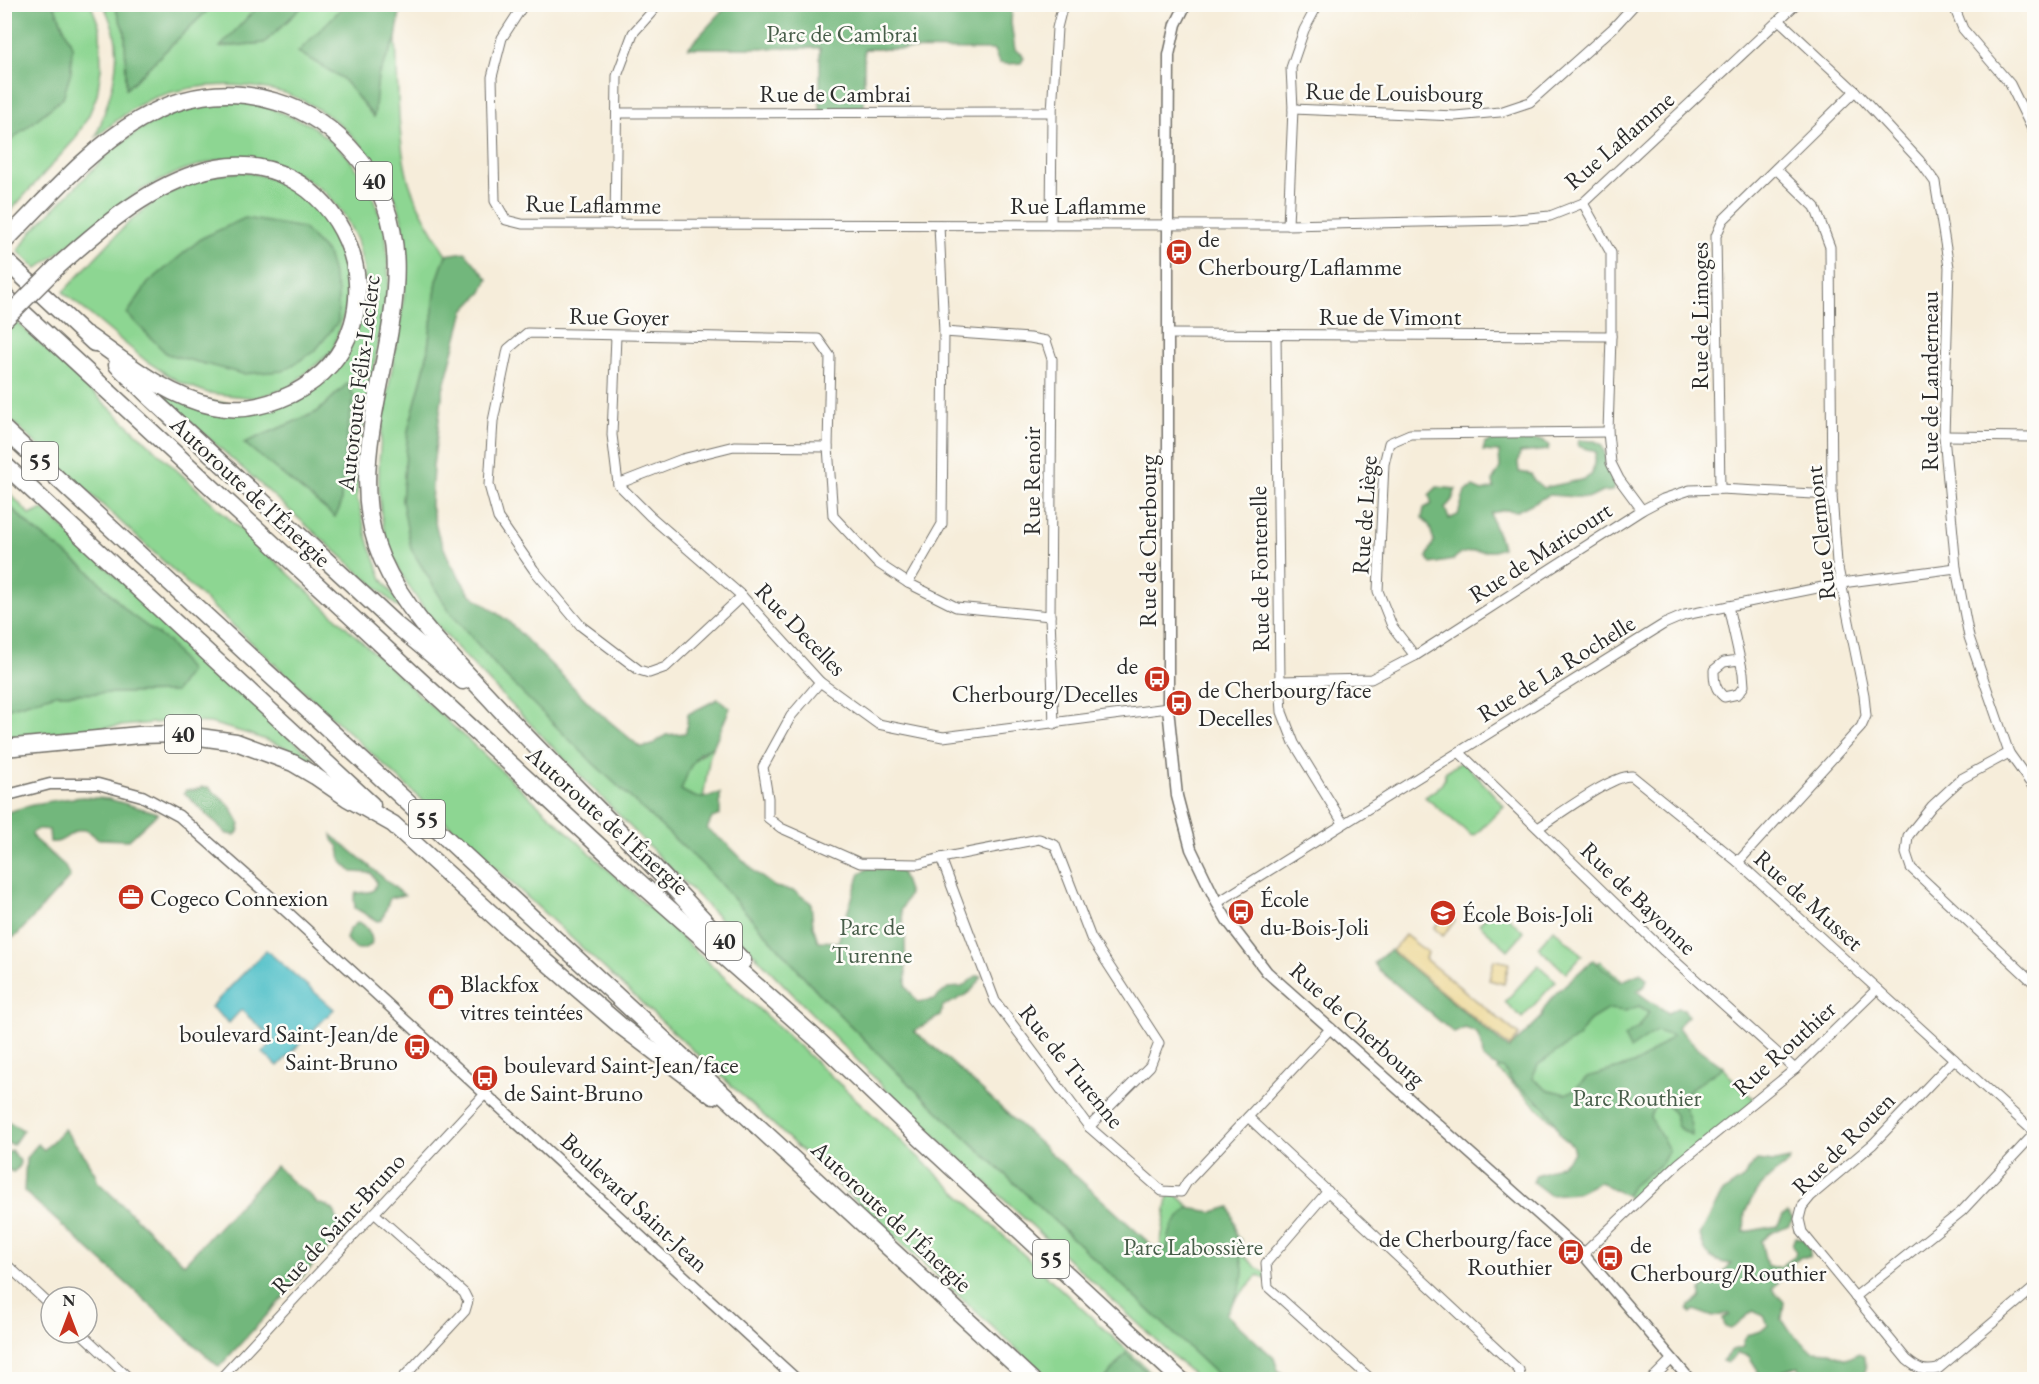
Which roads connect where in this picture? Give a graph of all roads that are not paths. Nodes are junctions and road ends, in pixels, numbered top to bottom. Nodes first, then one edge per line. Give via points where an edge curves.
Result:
1 (524, 4) edge
2 (659, 4) edge
3 (1063, 4) edge
4 (1186, 4) edge
5 (1318, 4) edge
6 (1635, 4) edge
7 (1796, 4) edge
8 (1958, 4) edge
9 (1780, 21) junction
10 (1855, 91) junction
11 (1293, 109) junction
12 (1052, 112) junction
13 (617, 113) junction
14 (2034, 133) edge
15 (1776, 169) junction
16 (1583, 203) junction
17 (1167, 224) junction
18 (615, 225) junction
19 (939, 225) junction
20 (1051, 225) junction
21 (1288, 225) junction
22 (9, 237) edge
23 (4, 259) edge
24 (4, 295) edge
25 (4, 320) edge
26 (944, 332) junction
27 (1168, 334) junction
28 (87, 335) junction
29 (1276, 335) junction
30 (616, 336) junction
31 (1611, 336) junction
32 (4, 429) edge
33 (1608, 432) junction
34 (1944, 436) junction
35 (2034, 437) edge
36 (828, 447) junction
37 (4, 464) edge
38 (618, 484) junction
39 (1720, 489) junction
40 (1832, 495) junction
41 (1641, 510) junction
42 (1956, 568) junction
43 (908, 583) junction
44 (1842, 583) junction
45 (742, 596) junction
46 (1728, 606) junction
47 (1050, 616) junction
48 (1414, 656) junction
49 (1739, 660) dead end
50 (1280, 681) junction
51 (820, 682) junction
52 (1168, 708) junction
53 (512, 722) junction
54 (1054, 724) junction
55 (4, 748) edge
56 (1459, 752) junction
57 (2009, 753) junction
58 (2034, 788) edge
59 (4, 796) edge
60 (1342, 823) junction
61 (393, 824) junction
62 (1538, 828) junction
63 (941, 858) junction
64 (1738, 862) junction
65 (1217, 903) junction
66 (2034, 983) edge
67 (1877, 989) junction
68 (1331, 1028) junction
69 (820, 1042) junction
70 (1953, 1059) junction
71 (1795, 1069) junction
72 (485, 1094) junction
73 (1248, 1117) junction
74 (1089, 1127) junction
75 (2034, 1133) edge
76 (778, 1144) junction
77 (1328, 1191) junction
78 (374, 1213) junction
79 (1583, 1254) junction
80 (4, 1262) edge
81 (2034, 1288) edge
82 (39, 1295) edge
83 (1855, 1297) junction
84 (94, 1345) edge
85 (1672, 1359) junction
86 (131, 1380) edge
87 (219, 1380) edge
88 (401, 1380) edge
89 (797, 1380) edge
90 (1032, 1380) edge
91 (1181, 1380) edge
92 (1372, 1380) edge
93 (1521, 1380) edge
94 (1651, 1380) edge
95 (1690, 1380) edge

1 - 18 street, Rue Laflamme via 502,38 492,76 495,201 506,220 522,224
2 - 13 street via 633,33 617,76
3 - 12 street via 1057,28
4 - 17 street, Rue de Cherbourg via 1176,24 1169,55
5 - 11 street via 1291,68
6 - 11 street, Rue de Louisbourg via 1530,102 1500,112 1455,116
7 - 9 street, Rue Laflamme
8 - 14 street via 1955,9 1963,29 2010,84
9 - 10 street, Rue de Landerneau
9 - 16 street, Rue Laflamme
10 - 15 street, Rue de Limoges
10 - 34 street, Rue de Landerneau via 1935,182 1949,267
11 - 21 street
12 - 13 street, Rue de Cambrai
12 - 20 street
13 - 18 street
15 - 39 street, Rue de Limoges via 1723,220 1716,236
15 - 40 street, Rue Clermont via 1815,207 1830,247
16 - 21 street, Rue Laflamme via 1551,216 1506,220
16 - 31 street via 1611,253
17 - 20 street, Rue Laflamme
17 - 21 street, Rue Laflamme
17 - 27 street, Rue de Cherbourg
18 - 19 street, Rue Laflamme
19 - 20 street, Rue Laflamme
19 - 26 street
22 - 53 highway, Autoroute Félix-Leclerc / 40 via 117,133 182,100 229,94 274,101 310,116 344,142 369,172 382,197 395,250 394,302 367,471 368,504 376,543 410,607
23 - 28 highway
24 - 69 highway, Autoroute de l'Énergie / 55 via 612,858
25 - 28 highway, bridge via 55,269 148,195 197,173 231,166 270,171 303,186 331,211 352,250 357,300 342,346 310,383 267,404 222,407 185,397 163,387
26 - 43 street via 942,524
26 - 47 street, Rue Renoir via 1046,342 1052,359
27 - 29 street, Rue de Vimont
27 - 52 street, Rue de Cherbourg
28 - 53 highway via 394,624
29 - 31 street, Rue de Vimont
29 - 50 street, Rue de Fontenelle
30 - 36 street, Rue Goyer via 818,339 830,356
30 - 38 street via 612,435
30 - 45 street, Rue Goyer via 527,333 508,349 493,421 489,474 498,518 534,570 581,626 650,674 666,667
31 - 33 street
32 - 76 highway, Autoroute de l'Énergie / 55
33 - 41 street via 1611,463
33 - 48 street, Rue de Liège via 1410,434 1389,443 1384,464 1378,591 1392,626
34 - 35 street
34 - 42 street, Rue de Landerneau
36 - 38 street via 734,446 682,459
36 - 43 street, Rue Goyer via 833,516 876,561
37 - 61 highway
38 - 45 street, Rue Decelles
39 - 40 street, Rue de Maricourt
39 - 41 street, Rue de Maricourt via 1690,490
40 - 44 street, Rue Clermont
41 - 48 street, Rue de Maricourt
42 - 44 street, Rue de La Rochelle
42 - 57 street, Rue de Landerneau via 1969,637
43 - 47 street, Rue Goyer via 956,607
44 - 46 street, Rue de La Rochelle
44 - 64 street, Rue Clermont via 1866,716 1861,727
45 - 51 street, Rue Decelles
46 - 49 street
46 - 56 street, Rue de La Rochelle via 1684,615 1664,624
47 - 54 street, Rue Renoir
48 - 50 street, Rue de Maricourt via 1371,679
50 - 60 street, Rue de Fontenelle via 1282,712 1294,743
51 - 54 street, Rue Decelles via 878,724 943,737
51 - 63 street via 791,716 763,767 768,818 860,863 919,864
52 - 54 street, Rue Decelles
52 - 65 street, Rue de Cherbourg via 1177,796 1191,849
53 - 69 highway, Autoroute Félix-Leclerc / 40
55 - 61 highway, 40 via 152,734 190,734 225,740 293,763
56 - 60 street, Rue de La Rochelle
56 - 62 street, Rue de Bayonne
57 - 58 street, Rue de Landerneau
57 - 66 street via 1961,779 1932,806 1908,836 1906,854 1911,868
59 - 72 street, Boulevard Saint-Jean via 41,786 90,784 130,792 169,809 216,847
60 - 65 street, Rue de La Rochelle
61 - 76 highway, 40 via 645,1045
62 - 64 street, Rue de Musset via 1618,777 1632,776
62 - 71 street, Rue de Bayonne via 1664,951
63 - 74 street, Rue de Turenne via 995,1000
63 - 74 street via 1039,838 1054,845 1091,938 1159,1043 1150,1066
64 - 67 street, Rue de Musset
65 - 68 street, Rue de Cherbourg via 1267,972
67 - 70 street, Rue de Musset
67 - 71 street, Rue Routhier
68 - 73 street, Rue de Turenne
68 - 79 street, Rue de Cherbourg
69 - 91 highway, Autoroute de l'Énergie / 55
70 - 75 street, Rue de Musset
70 - 83 street, Rue de Rouen via 1873,1144 1802,1207 1802,1232
71 - 79 street, Rue Routhier via 1679,1163
72 - 78 street, Rue de Saint-Bruno
72 - 89 street, Boulevard Saint-Jean
73 - 74 street, Rue de Turenne via 1181,1192 1162,1191
73 - 77 street
75 - 83 street via 1962,1211
76 - 90 highway, Autoroute de l'Énergie / 55
77 - 92 street via 1266,1263 1268,1287
77 - 93 street via 1519,1370
78 - 87 street, Rue de Saint-Bruno
78 - 88 street via 464,1293 468,1301 465,1311
79 - 85 street, Rue de Cherbourg
80 - 82 street
81 - 83 street, Rue de Rouen via 1938,1369 1928,1371 1907,1360
84 - 86 street
85 - 94 street
85 - 95 street, Rue de Cherbourg

